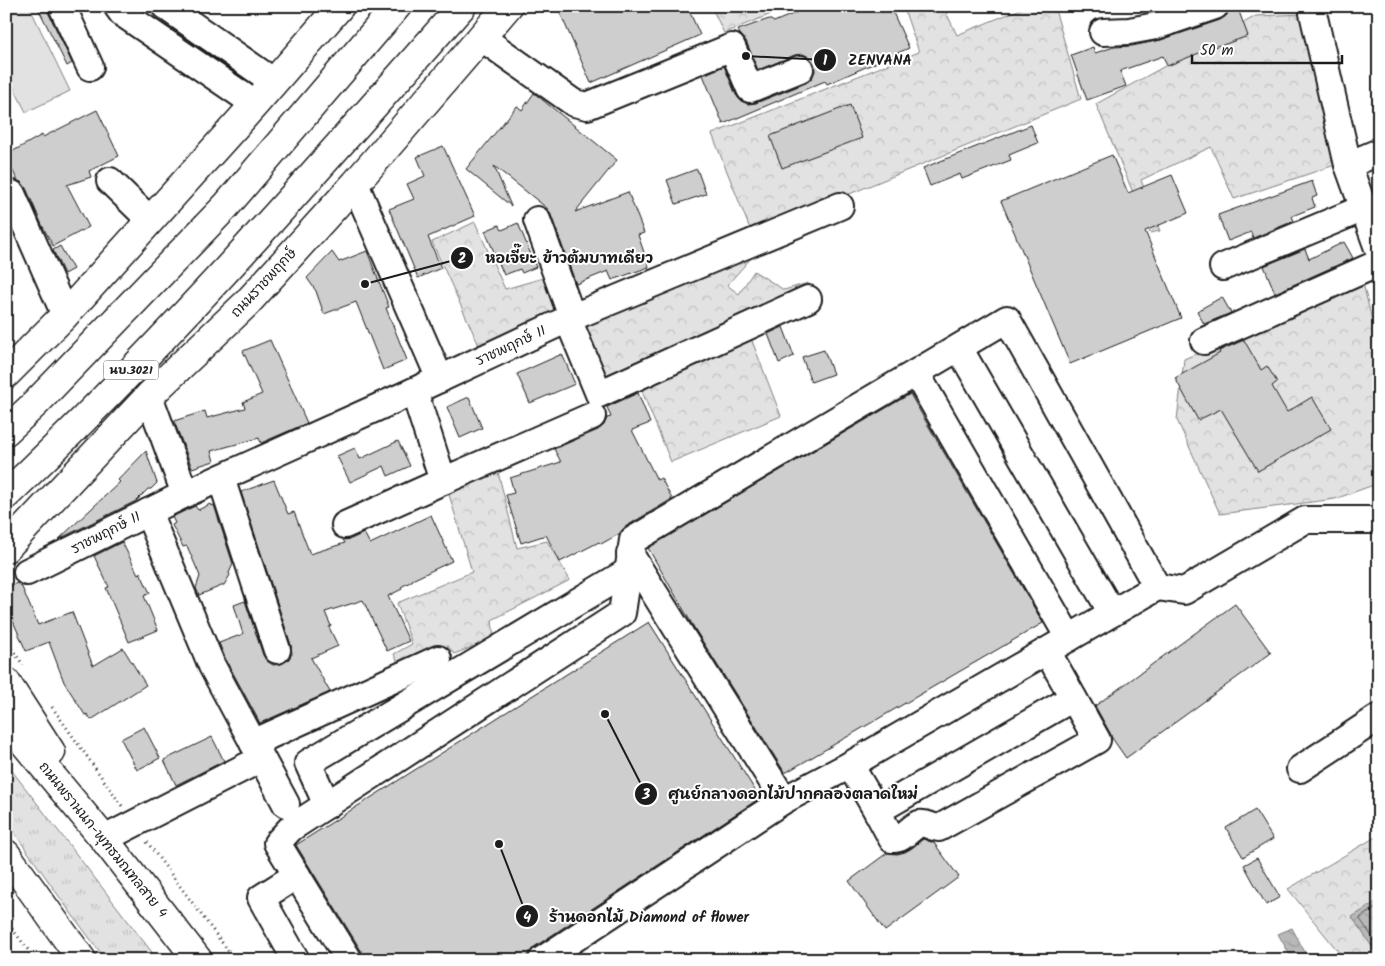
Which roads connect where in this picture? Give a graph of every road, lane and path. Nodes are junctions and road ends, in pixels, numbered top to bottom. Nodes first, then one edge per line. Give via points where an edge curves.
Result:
1 (62, 6) edge
2 (117, 6) edge
3 (165, 6) edge
4 (340, 6) edge
5 (397, 6) edge
6 (462, 6) edge
7 (508, 6) edge
8 (1215, 6) edge
9 (1314, 6) edge
10 (1103, 32) dead end
11 (482, 38) junction
12 (90, 67) dead end
13 (800, 69) dead end
14 (274, 82) junction
15 (255, 104) junction
16 (1379, 152) edge
17 (1348, 165) junction
18 (110, 181) dead end
19 (355, 184) junction
20 (12, 194) dead end
21 (840, 206) dead end
22 (1364, 208) junction
23 (150, 220) junction
24 (537, 220) dead end
25 (1379, 251) edge
26 (1379, 263) edge
27 (1223, 267) dead end
28 (808, 299) dead end
29 (65, 315) junction
30 (570, 318) junction
31 (1204, 341) dead end
32 (959, 348) junction
33 (916, 373) junction
34 (6, 374) edge
35 (440, 379) junction
36 (6, 385) edge
37 (414, 392) junction
38 (144, 401) junction
39 (592, 416) dead end
40 (6, 431) edge
41 (221, 478) junction
42 (443, 481) junction
43 (185, 494) junction
44 (6, 495) edge
45 (148, 512) junction
46 (1379, 520) edge
47 (6, 522) edge
48 (345, 525) dead end
49 (6, 548) edge
50 (629, 563) junction
51 (27, 572) dead end
52 (1157, 587) junction
53 (1112, 613) junction
54 (1070, 638) junction
55 (6, 640) edge
56 (277, 650) dead end
57 (1047, 651) junction
58 (438, 658) dead end
59 (17, 677) edge
60 (1073, 698) junction
61 (51, 704) dead end
62 (1379, 716) edge
63 (6, 721) edge
64 (250, 755) junction
65 (850, 765) junction
66 (1300, 769) dead end
67 (784, 800) junction
68 (286, 804) dead end
69 (327, 805) junction
70 (877, 811) junction
71 (134, 824) junction
72 (104, 839) junction
73 (6, 854) edge
74 (297, 875) junction
75 (6, 883) edge
76 (6, 920) edge
77 (36, 960) edge
78 (72, 960) edge
79 (82, 960) edge
80 (198, 960) edge
81 (235, 960) edge
82 (296, 960) edge
83 (349, 960) edge
84 (542, 960) edge

1 - 12 street
2 - 15 street via 122,13
3 - 14 street
4 - 14 main road
5 - 40 main road, นบ.3021 via 226,206
6 - 44 main road, นบ.3021 via 254,242 65,440
7 - 11 main road, ถนนราชพฤกษ์ / นบ.3021
8 - 10 street via 1156,26
9 - 17 street
11 - 13 street via 574,103 587,106 732,48 750,89
11 - 19 main road, ถนนราชพฤกษ์ / นบ.3021
14 - 15 main road
15 - 23 main road
16 - 17 street
17 - 22 street
18 - 23 street
19 - 35 street
19 - 38 main road, ถนนราชพฤกษ์ / นบ.3021 via 246,303
20 - 29 street
21 - 30 street, ราชพฤกษ์ 11
22 - 25 street
22 - 27 street
23 - 29 main road
24 - 30 street
26 - 31 street
28 - 30 street via 599,394
29 - 34 main road
29 - 36 main road
30 - 35 street, ราชพฤกษ์ 11
32 - 33 street
32 - 52 street via 1006,319
32 - 53 street
33 - 50 street via 633,540
33 - 54 street
35 - 37 street, ราชพฤกษ์ 11
37 - 41 street, ราชพฤกษ์ 11
37 - 42 street
38 - 43 street
38 - 47 main road via 18,516
38 - 49 main road, ถนนราชพฤกษ์ / นบ.3021
39 - 42 street
41 - 43 street, ราชพฤกษ์ 11
41 - 56 street
42 - 48 street
43 - 45 street, ราชพฤกษ์ 11
45 - 51 street, ราชพฤกษ์ 11
45 - 64 street
46 - 52 street via 1304,520 1184,591
50 - 67 street
50 - 69 street via 622,614
50 - 69 street via 308,763
52 - 53 street
53 - 54 street
54 - 57 street
55 - 59 path
57 - 60 street
57 - 65 street
58 - 64 street
59 - 72 main road
60 - 70 street
60 - 70 street via 1097,740 938,828 918,824 898,840 892,839
61 - 71 path
62 - 66 street
63 - 72 main road, ถนนพรานนก-พุทธมณฑลสาย 4
64 - 68 street
64 - 71 street
65 - 67 street
65 - 70 street
67 - 84 street
69 - 74 street via 291,828 277,843
71 - 72 street
71 - 81 path
72 - 80 main road, ถนนพรานนก-พุทธมณฑลสาย 4
73 - 79 main road
74 - 82 street via 260,898
74 - 83 street
75 - 78 main road
76 - 77 path

